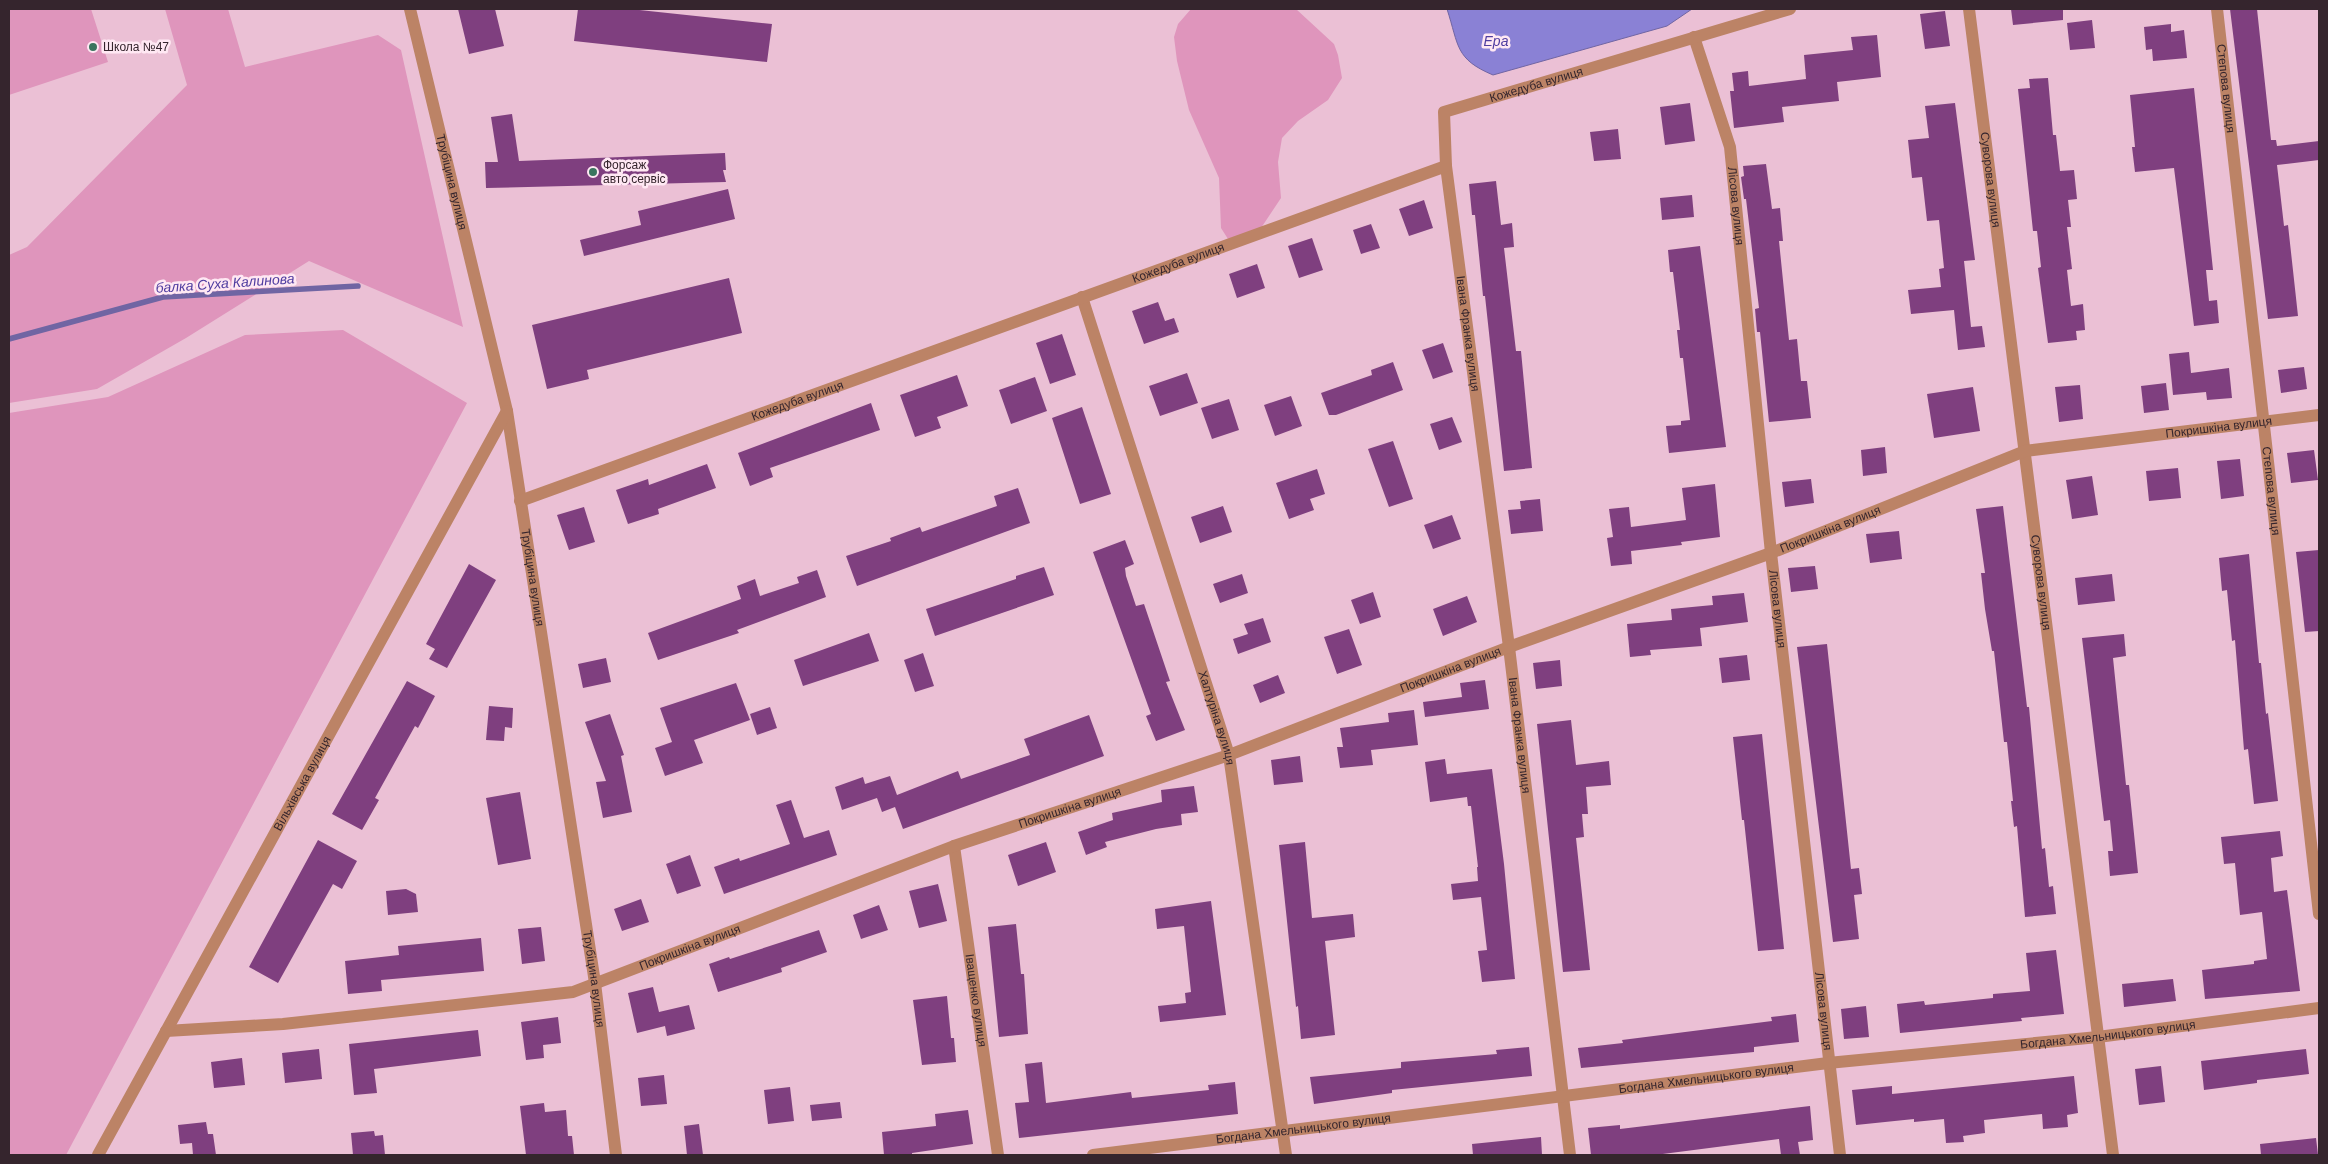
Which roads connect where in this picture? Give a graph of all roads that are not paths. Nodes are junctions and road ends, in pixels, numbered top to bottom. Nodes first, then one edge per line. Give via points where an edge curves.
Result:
1 (410, 9) edge
2 (1790, 9) edge
3 (1969, 9) edge
4 (2217, 9) edge
5 (1694, 37) junction
6 (1446, 166) junction
7 (1082, 297) junction
8 (507, 412) junction
9 (2319, 415) edge
10 (2265, 422) junction
11 (2025, 451) junction
12 (520, 501) junction
13 (1771, 553) junction
14 (1509, 647) junction
15 (1230, 755) junction
16 (954, 846) junction
17 (2319, 914) edge
18 (595, 983) junction
19 (2319, 1008) edge
20 (166, 1031) junction
21 (2098, 1037) junction
22 (1828, 1063) junction
23 (1563, 1095) junction
24 (1283, 1132) junction
25 (98, 1155) edge
26 (616, 1155) edge
27 (998, 1155) edge
28 (1093, 1155) edge
29 (1286, 1155) edge
30 (1570, 1155) edge
31 (1840, 1155) edge
32 (2113, 1155) edge

1 - 8 street, Трубіцина вулиця
2 - 5 street, Кожедуба вулиця
3 - 11 street, Суворова вулиця
4 - 10 street, Степова вулиця
5 - 6 street, Кожедуба вулиця via 1444,112
5 - 13 street, Лісова вулиця via 1730,147
6 - 7 street, Кожедуба вулиця
6 - 14 street, Івана Франка вулиця
7 - 12 street, Кожедуба вулиця
7 - 15 street, Халтуріна вулиця
8 - 12 street, Трубіцина вулиця
8 - 20 street, Вільхівська вулиця
9 - 10 street, Покришкіна вулиця
10 - 11 street, Покришкіна вулиця
10 - 17 street, Степова вулиця
11 - 13 street, Покришкіна вулиця
11 - 21 street, Суворова вулиця
12 - 18 street, Трубіцина вулиця
13 - 14 street, Покришкіна вулиця
13 - 22 street, Лісова вулиця
14 - 15 street, Покришкіна вулиця
14 - 23 street, Івана Франка вулиця
15 - 16 street, Покришкіна вулиця
15 - 24 street, Халтуріна вулиця
16 - 18 street, Покришкіна вулиця
16 - 27 street, Іващенко вулиця
18 - 20 street, Покришкіна вулиця via 573,992 283,1024
18 - 26 street, Трубіцина вулиця
19 - 21 street, Богдана Хмельницького вулиця
20 - 25 street, Вільхівська вулиця
21 - 22 street, Богдана Хмельницького вулиця
21 - 32 street, Суворова вулиця
22 - 23 street, Богдана Хмельницького вулиця
22 - 31 street, Лісова вулиця
23 - 24 street, Богдана Хмельницького вулиця
23 - 30 street, Івана Франка вулиця
24 - 28 street, Богдана Хмельницького вулиця
24 - 29 street, Халтуріна вулиця

